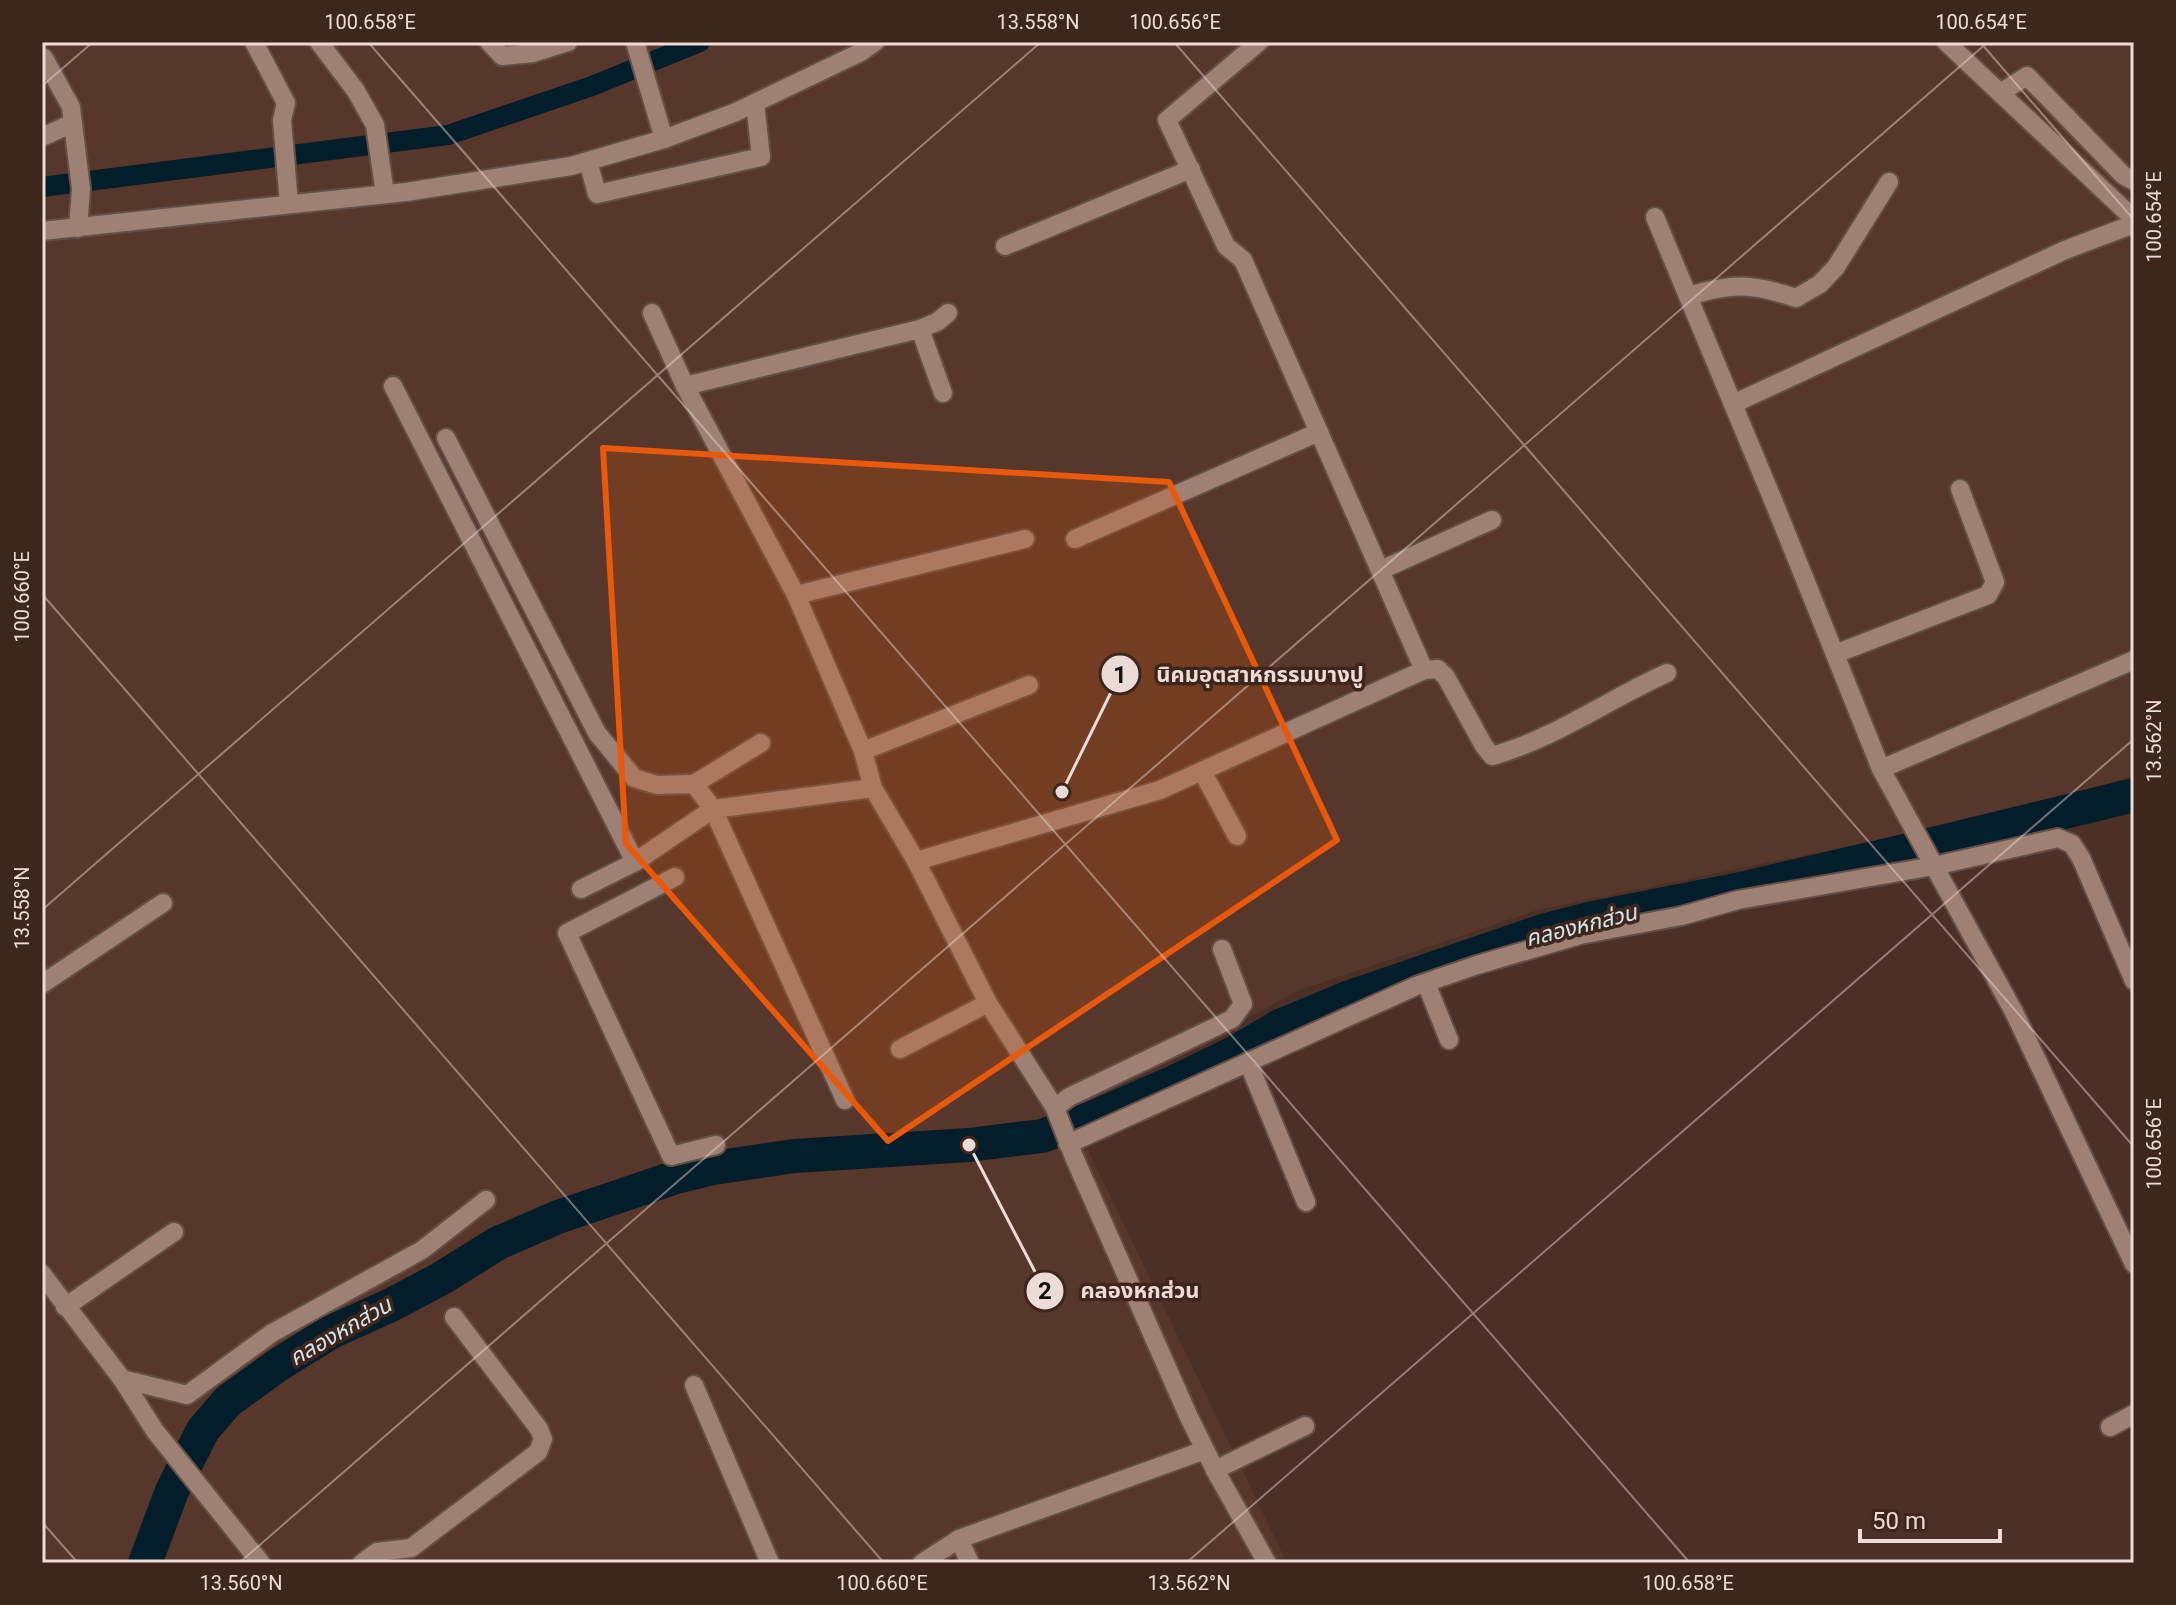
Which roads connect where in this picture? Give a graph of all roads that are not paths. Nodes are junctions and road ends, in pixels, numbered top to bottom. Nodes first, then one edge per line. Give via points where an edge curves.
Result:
1 (254, 42) edge
2 (319, 42) edge
3 (489, 42) edge
4 (568, 42) edge
5 (635, 42) edge
6 (875, 42) edge
7 (1259, 42) edge
8 (1946, 42) edge
9 (44, 58) edge
10 (2000, 93) junction
11 (755, 103) junction
12 (73, 123) junction
13 (42, 137) edge
14 (664, 139) junction
15 (588, 161) junction
16 (1191, 169) junction
17 (2134, 181) edge
18 (1889, 182) dead end
19 (385, 194) junction
20 (289, 204) junction
21 (1655, 217) dead end
22 (2134, 221) edge
23 (78, 228) junction
24 (42, 231) edge
25 (1005, 246) dead end
26 (1688, 296) junction
27 (652, 313) dead end
28 (948, 313) dead end
29 (920, 329) junction
30 (393, 386) dead end
31 (685, 386) junction
32 (943, 393) dead end
33 (1733, 404) junction
34 (1319, 432) junction
35 (446, 438) dead end
36 (1960, 489) dead end
37 (1492, 520) dead end
38 (1025, 539) dead end
39 (1075, 539) dead end
40 (1381, 570) junction
41 (796, 595) junction
42 (1835, 654) junction
43 (2134, 660) edge
44 (1424, 670) junction
45 (1667, 673) dead end
46 (1029, 685) dead end
47 (761, 743) dead end
48 (863, 751) junction
49 (1881, 769) junction
50 (1202, 771) junction
51 (694, 784) junction
52 (873, 788) junction
53 (713, 809) junction
54 (1237, 836) dead end
55 (916, 861) junction
56 (635, 862) junction
57 (1934, 866) junction
58 (675, 877) dead end
59 (163, 903) dead end
60 (609, 912) junction
61 (1222, 949) dead end
62 (2134, 981) edge
63 (1426, 983) junction
64 (42, 984) edge
65 (988, 1003) junction
66 (1449, 1040) dead end
67 (900, 1049) dead end
68 (1248, 1062) junction
69 (845, 1100) dead end
70 (1055, 1108) junction
71 (1067, 1140) junction
72 (716, 1145) dead end
73 (486, 1200) dead end
74 (1306, 1202) dead end
75 (174, 1232) dead end
76 (2132, 1255) edge
77 (42, 1274) edge
78 (65, 1307) junction
79 (454, 1317) dead end
80 (122, 1379) junction
81 (694, 1385) dead end
82 (2134, 1414) edge
83 (1305, 1426) dead end
84 (2110, 1427) dead end
85 (1205, 1450) junction
86 (1215, 1470) junction
87 (959, 1539) junction
88 (261, 1563) edge
89 (362, 1563) edge
90 (770, 1563) edge
91 (922, 1563) edge
92 (970, 1563) edge
93 (1267, 1563) edge

1 - 20 street via 286,103 282,120
2 - 19 street via 375,125
3 - 4 street via 502,56
5 - 14 street
6 - 11 street
7 - 16 street via 1167,120
8 - 10 street
9 - 12 street via 71,107
10 - 17 street via 2027,76
10 - 22 street
11 - 14 street
11 - 15 street via 761,157 597,194
12 - 13 street
12 - 23 street via 81,189
14 - 15 street
15 - 19 street
16 - 25 street
16 - 34 street via 1226,246 1243,260
18 - 26 street via 1836,267 1796,298 1743,285
19 - 20 street
20 - 23 street
21 - 26 street
22 - 33 street
23 - 24 street
26 - 33 street
27 - 31 street
28 - 29 street
29 - 31 street
29 - 32 street
30 - 56 street
31 - 41 street
33 - 42 street
34 - 39 street
34 - 40 street
35 - 51 street via 597,733 634,778 657,785
36 - 42 street via 1995,582 1988,595
37 - 40 street
38 - 41 street
40 - 44 street
41 - 48 street
42 - 49 street
43 - 49 street
44 - 45 street via 1438,669 1446,677 1492,756 1528,744
44 - 50 street
46 - 48 street
47 - 51 street
48 - 52 street
49 - 57 street
50 - 54 street
50 - 55 street via 1160,790
51 - 53 street
52 - 53 street
52 - 55 street
53 - 56 street
53 - 69 street
55 - 65 street
56 - 60 street via 587,886
57 - 62 street via 2058,838 2072,844
57 - 63 street via 1738,900 1580,935
57 - 76 street via 2014,1012
58 - 60 street
59 - 64 street
60 - 72 street via 567,933 671,1156
61 - 70 street via 1243,1004 1232,1019
63 - 66 street
63 - 68 street
65 - 67 street
65 - 70 street
68 - 71 street
68 - 74 street
70 - 71 street
71 - 85 street
73 - 80 street via 422,1250 272,1333 187,1395
75 - 78 street
77 - 78 street
78 - 80 street
79 - 89 street via 543,1439 538,1452 411,1548 377,1552
80 - 88 street via 155,1431
81 - 90 street
82 - 84 street
83 - 86 street
85 - 86 street
85 - 87 street
86 - 93 street
87 - 91 street
87 - 92 street

